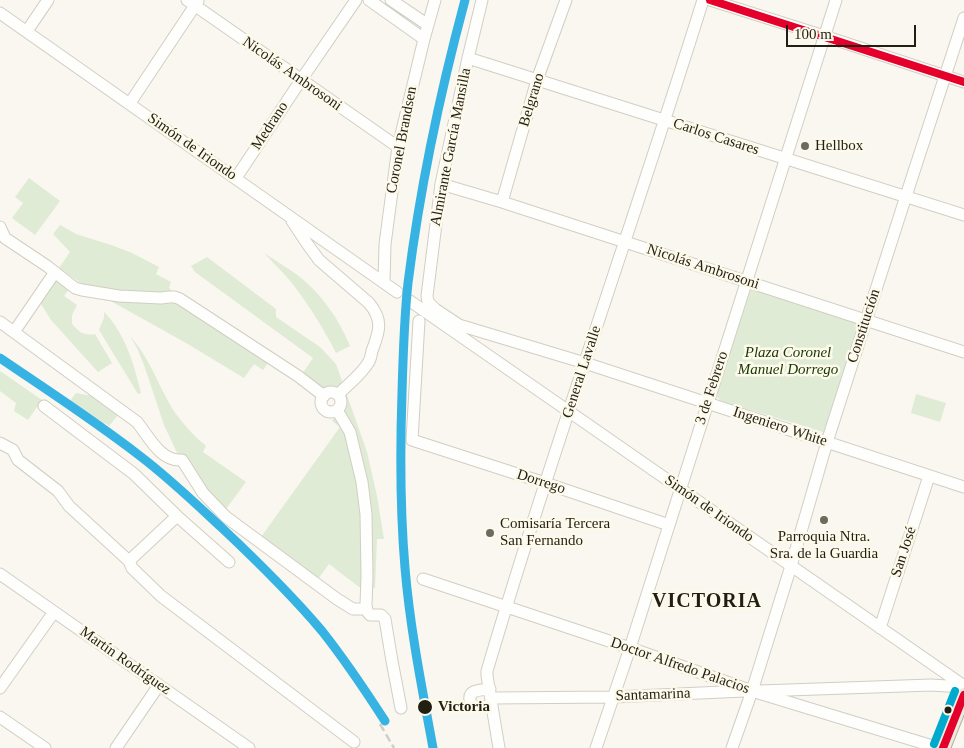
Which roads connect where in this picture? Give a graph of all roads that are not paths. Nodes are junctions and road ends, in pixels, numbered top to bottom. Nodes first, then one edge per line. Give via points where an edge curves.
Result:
1 (48, 0) edge
2 (356, 0) edge
3 (369, 0) edge
4 (391, 0) edge
5 (435, 0) edge
6 (482, 0) edge
7 (566, 0) edge
8 (703, 0) edge
9 (710, 0) edge
10 (836, 0) edge
11 (194, 2) edge
12 (0, 13) edge
13 (964, 18) edge
14 (428, 25) junction
15 (27, 31) junction
16 (824, 36) junction
17 (424, 39) junction
18 (468, 58) junction
19 (946, 76) junction
20 (300, 80) junction
21 (537, 80) junction
22 (964, 82) edge
23 (130, 103) junction
24 (665, 120) junction
25 (398, 147) junction
26 (786, 159) junction
27 (236, 178) junction
28 (442, 184) junction
29 (906, 196) junction
30 (502, 202) junction
31 (289, 215) junction
32 (964, 216) edge
33 (0, 227) edge
34 (625, 242) junction
35 (55, 272) junction
36 (747, 281) junction
37 (384, 282) junction
38 (398, 292) dead end
39 (427, 296) joint
40 (410, 301) dead end
41 (866, 320) junction
42 (418, 321) dead end
43 (0, 322) edge
44 (457, 329) junction
45 (14, 332) junction
46 (964, 352) edge
47 (585, 362) junction
48 (338, 395) junction
49 (324, 396) junction
50 (707, 402) junction
51 (44, 406) dead end
52 (337, 410) junction
53 (569, 411) junction
54 (827, 442) junction
55 (0, 443) edge
56 (929, 476) junction
57 (545, 483) junction
58 (964, 487) edge
59 (680, 488) junction
60 (176, 516) junction
61 (668, 525) junction
62 (129, 561) junction
63 (229, 562) dead end
64 (791, 566) junction
65 (0, 574) edge
66 (423, 579) dead end
67 (506, 606) junction
68 (366, 609) junction
69 (54, 612) junction
70 (880, 628) junction
71 (630, 648) junction
72 (159, 685) junction
73 (964, 687) edge
74 (0, 688) edge
75 (752, 691) junction
76 (964, 695) edge
77 (614, 697) junction
78 (491, 698) junction
79 (401, 708) dead end
80 (961, 715) edge
81 (0, 716) edge
82 (354, 742) dead end
83 (45, 748) edge
84 (116, 748) edge
85 (249, 748) edge
86 (499, 748) edge
87 (596, 748) edge
88 (732, 748) edge
89 (939, 748) edge
90 (943, 748) edge

1 - 15 street
2 - 20 street, Medrano
3 - 17 street
4 - 14 street
5 - 14 street, Coronel Brandsen
6 - 18 street, Almirante García Mansilla
7 - 21 street, Belgrano
8 - 24 street, General Lavalle
9 - 16 street
10 - 16 street, 3 de Febrero
11 - 20 street, Nicolás Ambrosoni
11 - 23 street
12 - 15 street, Simón de Iriondo
13 - 19 street, Constitución
14 - 17 street, Coronel Brandsen
15 - 23 street, Simón de Iriondo
16 - 19 street
16 - 26 street, 3 de Febrero
17 - 25 street, Coronel Brandsen
18 - 21 street, Carlos Casares
18 - 28 street, Almirante García Mansilla
19 - 22 street
19 - 29 street, Constitución
20 - 25 street, Nicolás Ambrosoni
20 - 27 street, Medrano
21 - 24 street, Carlos Casares
21 - 30 street, Belgrano
23 - 27 street, Simón de Iriondo
24 - 26 street, Carlos Casares
24 - 34 street, General Lavalle
25 - 37 street, Coronel Brandsen via 385,244
26 - 29 street, Carlos Casares
26 - 36 street, 3 de Febrero
27 - 31 street, Simón de Iriondo
28 - 30 street, Nicolás Ambrosoni
28 - 39 street, Almirante García Mansilla
29 - 32 street, Carlos Casares
29 - 41 street, Constitución
30 - 34 street, Nicolás Ambrosoni
31 - 37 street, Simón de Iriondo
31 - 48 street via 319,260 369,303 378,318 379,331 370,360
33 - 35 street via 4,237
34 - 36 street, Nicolás Ambrosoni
34 - 47 street, General Lavalle
35 - 45 street
35 - 49 street via 82,290 119,296 180,299
36 - 41 street, Nicolás Ambrosoni
36 - 50 street, 3 de Febrero
37 - 38 street, Simón de Iriondo
39 - 44 street, Simón de Iriondo via 428,302
40 - 44 street
41 - 46 street, Nicolás Ambrosoni
41 - 54 street, Constitución
42 - 57 street, Dorrego via 412,440
43 - 45 street
44 - 47 street, Ingeniero White
44 - 53 street, Simón de Iriondo
45 - 68 street via 137,422 166,457 182,460 203,493 226,517 337,599 353,609
47 - 50 street, Ingeniero White
47 - 53 street, General Lavalle
48 - 49 street via 332,392
48 - 52 street via 341,404
49 - 52 street via 323,408 331,412
50 - 54 street, Ingeniero White
50 - 59 street, 3 de Febrero
51 - 60 street via 134,474
52 - 68 street via 350,432 362,482 366,514
53 - 57 street, General Lavalle
53 - 59 street, Simón de Iriondo
54 - 56 street, Ingeniero White
54 - 64 street, Constitución
55 - 62 street via 13,450 18,460 58,490 69,506
56 - 58 street, Ingeniero White
56 - 70 street, San José
57 - 61 street, Dorrego
57 - 67 street, General Lavalle
59 - 61 street, 3 de Febrero
59 - 64 street, Simón de Iriondo
60 - 62 street
60 - 63 street
61 - 71 street, 3 de Febrero
62 - 82 street via 132,568 161,596
64 - 70 street, Simón de Iriondo
64 - 75 street, Constitución
65 - 69 street, Martín Rodríguez
66 - 67 street, Doctor Alfredo Palacios
67 - 71 street, Doctor Alfredo Palacios
67 - 78 street, General Lavalle via 487,671
68 - 79 street via 370,615 381,615 386,622
69 - 72 street, Martín Rodríguez
69 - 74 street
70 - 73 street, Simón de Iriondo
71 - 75 street, Doctor Alfredo Palacios
71 - 77 street, 3 de Febrero
72 - 84 street
72 - 85 street, Martín Rodríguez
73 - 75 street, Santamarina via 931,685
75 - 77 street, Santamarina
75 - 88 street, Constitución
75 - 89 street, Doctor Alfredo Palacios
76 - 80 main road
77 - 78 street, Santamarina
77 - 87 street, 3 de Febrero
78 - 86 street, General Lavalle
80 - 90 main road
81 - 83 street

